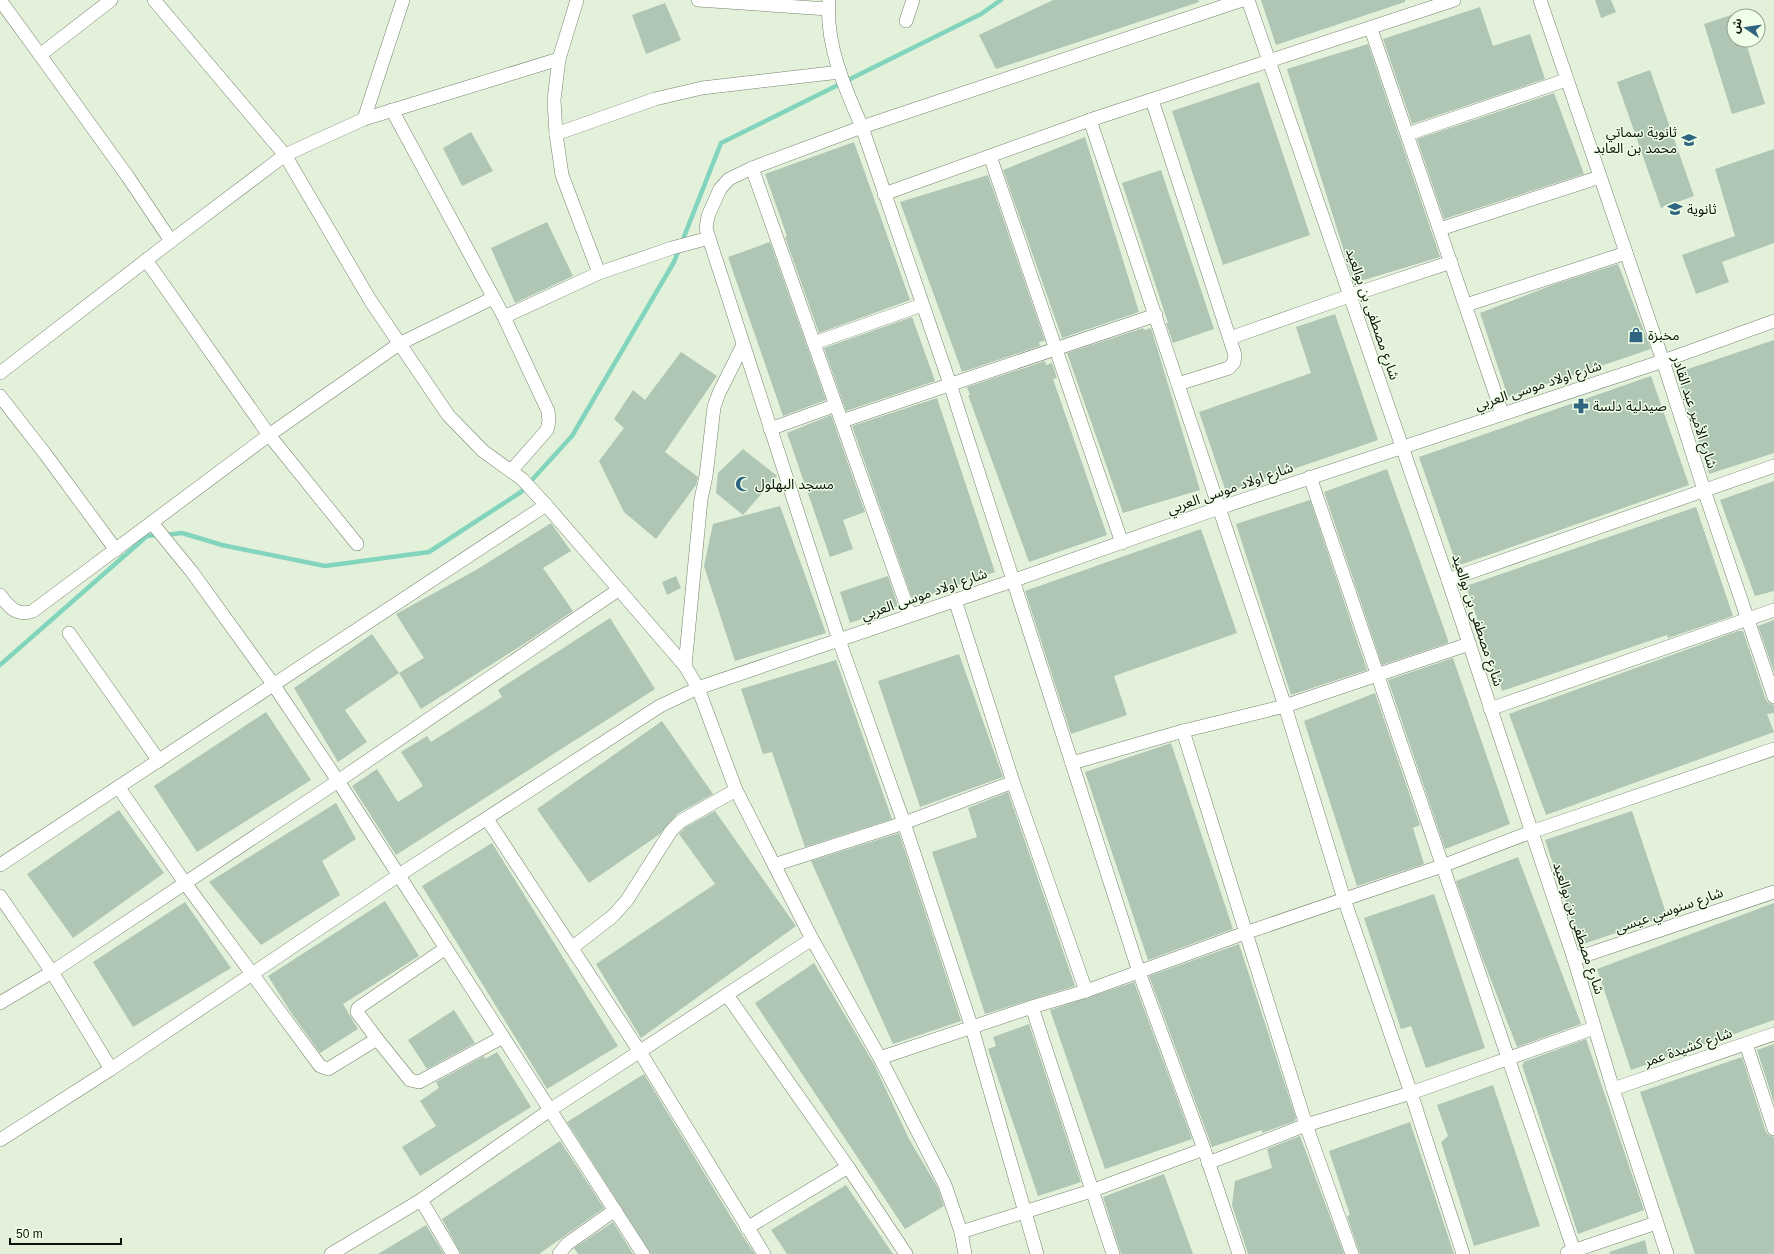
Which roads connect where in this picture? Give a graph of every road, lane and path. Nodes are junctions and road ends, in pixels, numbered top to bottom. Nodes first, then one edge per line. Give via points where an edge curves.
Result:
1 (0, 0) edge
2 (111, 0) edge
3 (154, 0) edge
4 (403, 0) edge
5 (577, 0) edge
6 (698, 0) edge
7 (913, 0) edge
8 (1242, 0) edge
9 (1248, 0) edge
10 (1454, 0) edge
11 (1540, 0) edge
12 (829, 4) edge
13 (906, 21) dead end
14 (1371, 29) junction
15 (40, 56) junction
16 (559, 59) junction
17 (1270, 62) junction
18 (840, 72) junction
19 (1566, 80) junction
20 (1152, 100) junction
21 (392, 110) junction
22 (364, 119) junction
23 (1090, 120) junction
24 (862, 127) junction
25 (556, 134) junction
26 (1408, 134) junction
27 (285, 155) junction
28 (990, 156) junction
29 (752, 168) junction
30 (1600, 177) junction
31 (884, 194) junction
32 (1440, 229) junction
33 (709, 238) junction
34 (171, 241) junction
35 (1626, 253) junction
36 (146, 260) junction
37 (1451, 262) junction
38 (599, 273) junction
39 (1349, 296) junction
40 (494, 298) junction
41 (922, 305) junction
42 (1466, 306) junction
43 (1156, 315) junction
44 (504, 317) junction
45 (1774, 321) edge
46 (1230, 338) junction
47 (814, 343) junction
48 (399, 344) junction
49 (743, 345) junction
50 (1055, 348) junction
51 (1663, 360) junction
52 (0, 373) edge
53 (950, 384) junction
54 (1178, 384) junction
55 (0, 396) edge
56 (836, 405) junction
57 (1502, 413) junction
58 (842, 421) junction
59 (770, 429) junction
60 (270, 435) junction
61 (1403, 447) junction
62 (1774, 466) edge
63 (516, 475) junction
64 (1310, 477) junction
65 (1704, 490) junction
66 (546, 505) junction
67 (1219, 508) junction
68 (152, 523) junction
69 (1122, 543) junction
70 (357, 544) dead end
71 (116, 550) junction
72 (1448, 580) junction
73 (1012, 581) junction
74 (618, 590) junction
75 (0, 595) edge
76 (955, 600) junction
77 (1774, 610) edge
78 (910, 615) junction
79 (1746, 619) junction
80 (69, 633) dead end
81 (839, 640) junction
82 (1469, 644) junction
83 (685, 666) junction
84 (1378, 675) junction
85 (273, 684) junction
86 (698, 688) junction
87 (1774, 697) edge
88 (1285, 706) junction
89 (1490, 708) junction
90 (1183, 731) junction
91 (1774, 750) edge
92 (159, 761) junction
93 (1072, 763) junction
94 (338, 782) junction
95 (1013, 782) junction
96 (119, 788) junction
97 (736, 790) junction
98 (487, 819) junction
99 (904, 823) junction
100 (1530, 832) junction
101 (0, 865) edge
102 (774, 865) junction
103 (1442, 866) junction
104 (398, 875) junction
105 (185, 883) junction
106 (1774, 892) edge
107 (0, 896) edge
108 (1344, 899) junction
109 (1245, 933) junction
110 (812, 939) junction
111 (573, 947) junction
112 (446, 948) junction
113 (1574, 959) junction
114 (52, 972) junction
115 (1139, 972) junction
116 (252, 974) junction
117 (1086, 991) junction
118 (727, 995) junction
119 (0, 1003) edge
120 (1032, 1007) junction
121 (972, 1028) junction
122 (1594, 1028) junction
123 (1774, 1034) edge
124 (503, 1036) junction
125 (377, 1039) junction
126 (1746, 1044) junction
127 (640, 1052) junction
128 (880, 1058) junction
129 (1509, 1059) junction
130 (111, 1069) junction
131 (1613, 1089) junction
132 (1411, 1093) junction
133 (550, 1110) junction
134 (1306, 1126) junction
135 (1774, 1129) edge
136 (0, 1140) edge
137 (1204, 1149) junction
138 (1208, 1163) junction
139 (848, 1167) junction
140 (1091, 1191) junction
141 (421, 1200) junction
142 (615, 1210) junction
143 (1024, 1212) junction
144 (1656, 1223) junction
145 (747, 1228) junction
146 (961, 1232) junction
147 (962, 1252) edge
148 (1569, 1253) edge
149 (331, 1254) edge
150 (453, 1254) edge
151 (559, 1254) edge
152 (643, 1254) edge
153 (764, 1254) edge
154 (906, 1254) edge
155 (1037, 1254) edge
156 (1113, 1254) edge
157 (1239, 1254) edge
158 (1352, 1254) edge
159 (1463, 1254) edge
160 (1667, 1254) edge

1 - 15 street
2 - 15 street
3 - 27 street
4 - 22 street
5 - 16 street
6 - 12 street
7 - 13 street
8 - 24 street
9 - 17 street, شارع مصطفى بن بوالعيد
10 - 14 street
11 - 19 street, شارع الأمير عبد القادر
12 - 18 street via 832,44
14 - 17 street
14 - 26 street
15 - 34 street
16 - 21 street
16 - 25 street via 554,100
17 - 20 street
17 - 39 street, شارع مصطفى بن بوالعيد
18 - 24 street
18 - 25 street via 702,88 655,99
19 - 26 street
19 - 30 street, شارع الأمير عبد القادر
20 - 23 street
20 - 46 street
21 - 22 street
21 - 40 street
22 - 27 street
23 - 28 street
23 - 43 street
24 - 29 street
24 - 31 street
25 - 38 street via 562,175
26 - 32 street
27 - 34 street
27 - 48 street via 370,300
28 - 31 street
28 - 50 street
29 - 33 street via 729,179 720,189 708,216 706,228
29 - 47 street
30 - 32 street
30 - 35 street, شارع الأمير عبد القادر
31 - 41 street
32 - 37 street
33 - 38 street
33 - 49 street
34 - 36 street
35 - 42 street
35 - 51 street, شارع الأمير عبد القادر
36 - 52 street
36 - 60 street
37 - 39 street
37 - 42 street
38 - 44 street
39 - 46 street
39 - 61 street, شارع مصطفى بن بوالعيد
40 - 44 street
40 - 48 street
41 - 47 street
41 - 53 street
42 - 57 street
43 - 50 street
43 - 54 street
44 - 63 street via 548,411 549,421 547,430
45 - 51 street, شارع اولاد موسى العربي
46 - 54 street via 1235,355 1234,362 1229,368
47 - 56 street
48 - 60 street
48 - 63 street via 448,415 484,451
49 - 59 street
49 - 83 street via 714,407 701,500
50 - 53 street
50 - 69 street
51 - 57 street, شارع اولاد موسى العربي
51 - 65 street, شارع الأمير عبد القادر
53 - 58 street
53 - 73 street
54 - 67 street
55 - 71 street
56 - 58 street
56 - 59 street
57 - 61 street, شارع اولاد موسى العربي
58 - 78 street
59 - 81 street
60 - 68 street
60 - 70 street
61 - 64 street, شارع اولاد موسى العربي
61 - 72 street, شارع مصطفى بن بوالعيد
62 - 65 street
63 - 66 street
64 - 67 street, شارع اولاد موسى العربي
64 - 84 street
65 - 72 street
65 - 79 street, شارع الأمير عبد القادر
66 - 74 street
66 - 85 street
67 - 69 street, شارع اولاد موسى العربي
67 - 88 street
68 - 71 street
68 - 85 street via 192,572
69 - 73 street, شارع اولاد موسى العربي
71 - 75 street via 33,611 21,612 10,609
72 - 82 street, شارع مصطفى بن بوالعيد
73 - 76 street, شارع اولاد موسى العربي
73 - 93 street
74 - 83 street
74 - 94 street
76 - 78 street, شارع اولاد موسى العربي
76 - 95 street
77 - 79 street
78 - 81 street, شارع اولاد موسى العربي
79 - 87 street, شارع الأمير عبد القادر
79 - 89 street
80 - 92 street
81 - 86 street, شارع اولاد موسى العربي
81 - 99 street
82 - 84 street
82 - 89 street, شارع مصطفى بن بوالعيد
83 - 86 street
84 - 88 street
84 - 103 street
85 - 92 street
85 - 94 street
86 - 97 street
86 - 98 street, شارع اولاد موسى العربي via 660,706
88 - 90 street
88 - 108 street
89 - 100 street, شارع مصطفى بن بوالعيد
90 - 93 street
90 - 109 street
91 - 100 street
92 - 96 street
93 - 115 street
94 - 104 street
94 - 105 street
95 - 99 street
95 - 117 street
96 - 101 street
96 - 105 street
97 - 102 street
97 - 111 street via 681,821 671,831 627,900 613,916
98 - 104 street, شارع اولاد موسى العربي
98 - 111 street
99 - 102 street
99 - 121 street
100 - 103 street
100 - 113 street, شارع مصطفى بن بوالعيد
102 - 110 street
103 - 108 street
103 - 129 street
104 - 112 street
104 - 116 street, شارع اولاد موسى العربي
105 - 114 street
105 - 116 street
106 - 113 street, شارع سنوسي عيسى
107 - 114 street
108 - 109 street
108 - 132 street
109 - 115 street
109 - 134 street
110 - 118 street
110 - 128 street
111 - 127 street
112 - 124 street
112 - 125 street via 358,1008 357,1012
113 - 122 street, شارع مصطفى بن بوالعيد
114 - 119 street
114 - 130 street
115 - 117 street
115 - 137 street
116 - 125 street via 320,1066 328,1069
116 - 130 street, شارع اولاد موسى العربي
117 - 120 street
118 - 127 street
118 - 139 street
120 - 121 street
120 - 140 street
121 - 128 street
121 - 143 street
122 - 129 street
122 - 131 street, شارع مصطفى بن بوالعيد
123 - 126 street, شارع كشيدة عمر
124 - 125 street via 419,1082 410,1080
124 - 133 street
126 - 131 street, شارع كشيدة عمر
126 - 135 street
127 - 133 street
127 - 145 street
128 - 146 street via 945,1185
129 - 132 street
129 - 148 street
130 - 136 street, شارع اولاد موسى العربي
131 - 144 street, شارع مصطفى بن بوالعيد
132 - 134 street
132 - 159 street
133 - 141 street
133 - 142 street
134 - 138 street
134 - 158 street
137 - 138 street
137 - 140 street
138 - 157 street
139 - 145 street
139 - 154 street
140 - 143 street
140 - 156 street
141 - 149 street
141 - 150 street
142 - 151 street via 567,1244
142 - 152 street
143 - 146 street
143 - 155 street
144 - 148 street
144 - 160 street, شارع مصطفى بن بوالعيد
145 - 153 street
146 - 147 street

